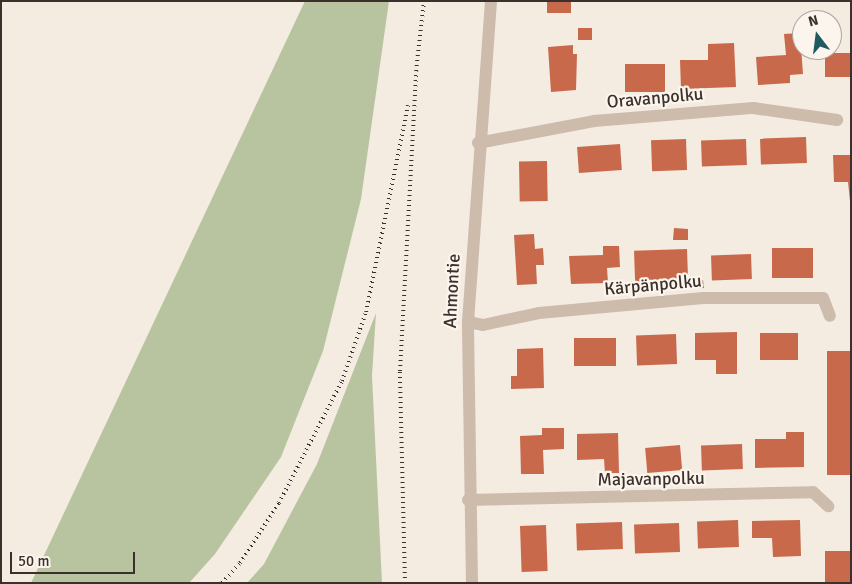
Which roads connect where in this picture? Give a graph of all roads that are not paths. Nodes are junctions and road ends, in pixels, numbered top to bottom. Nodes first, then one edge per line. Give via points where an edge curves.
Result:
1 (491, 1) edge
2 (837, 120) dead end
3 (478, 143) junction
4 (830, 316) dead end
5 (468, 322) junction
6 (468, 500) junction
7 (828, 506) dead end
8 (472, 583) edge

1 - 3 street, Ahmontie
2 - 3 street, Oravanpolku via 753,108 594,121
3 - 5 street, Ahmontie
4 - 5 street, Kärpänpolku via 824,298 703,298 539,313 482,325
5 - 6 street, Ahmontie
6 - 7 street, Majavanpolku via 813,492
6 - 8 street, Ahmontie

